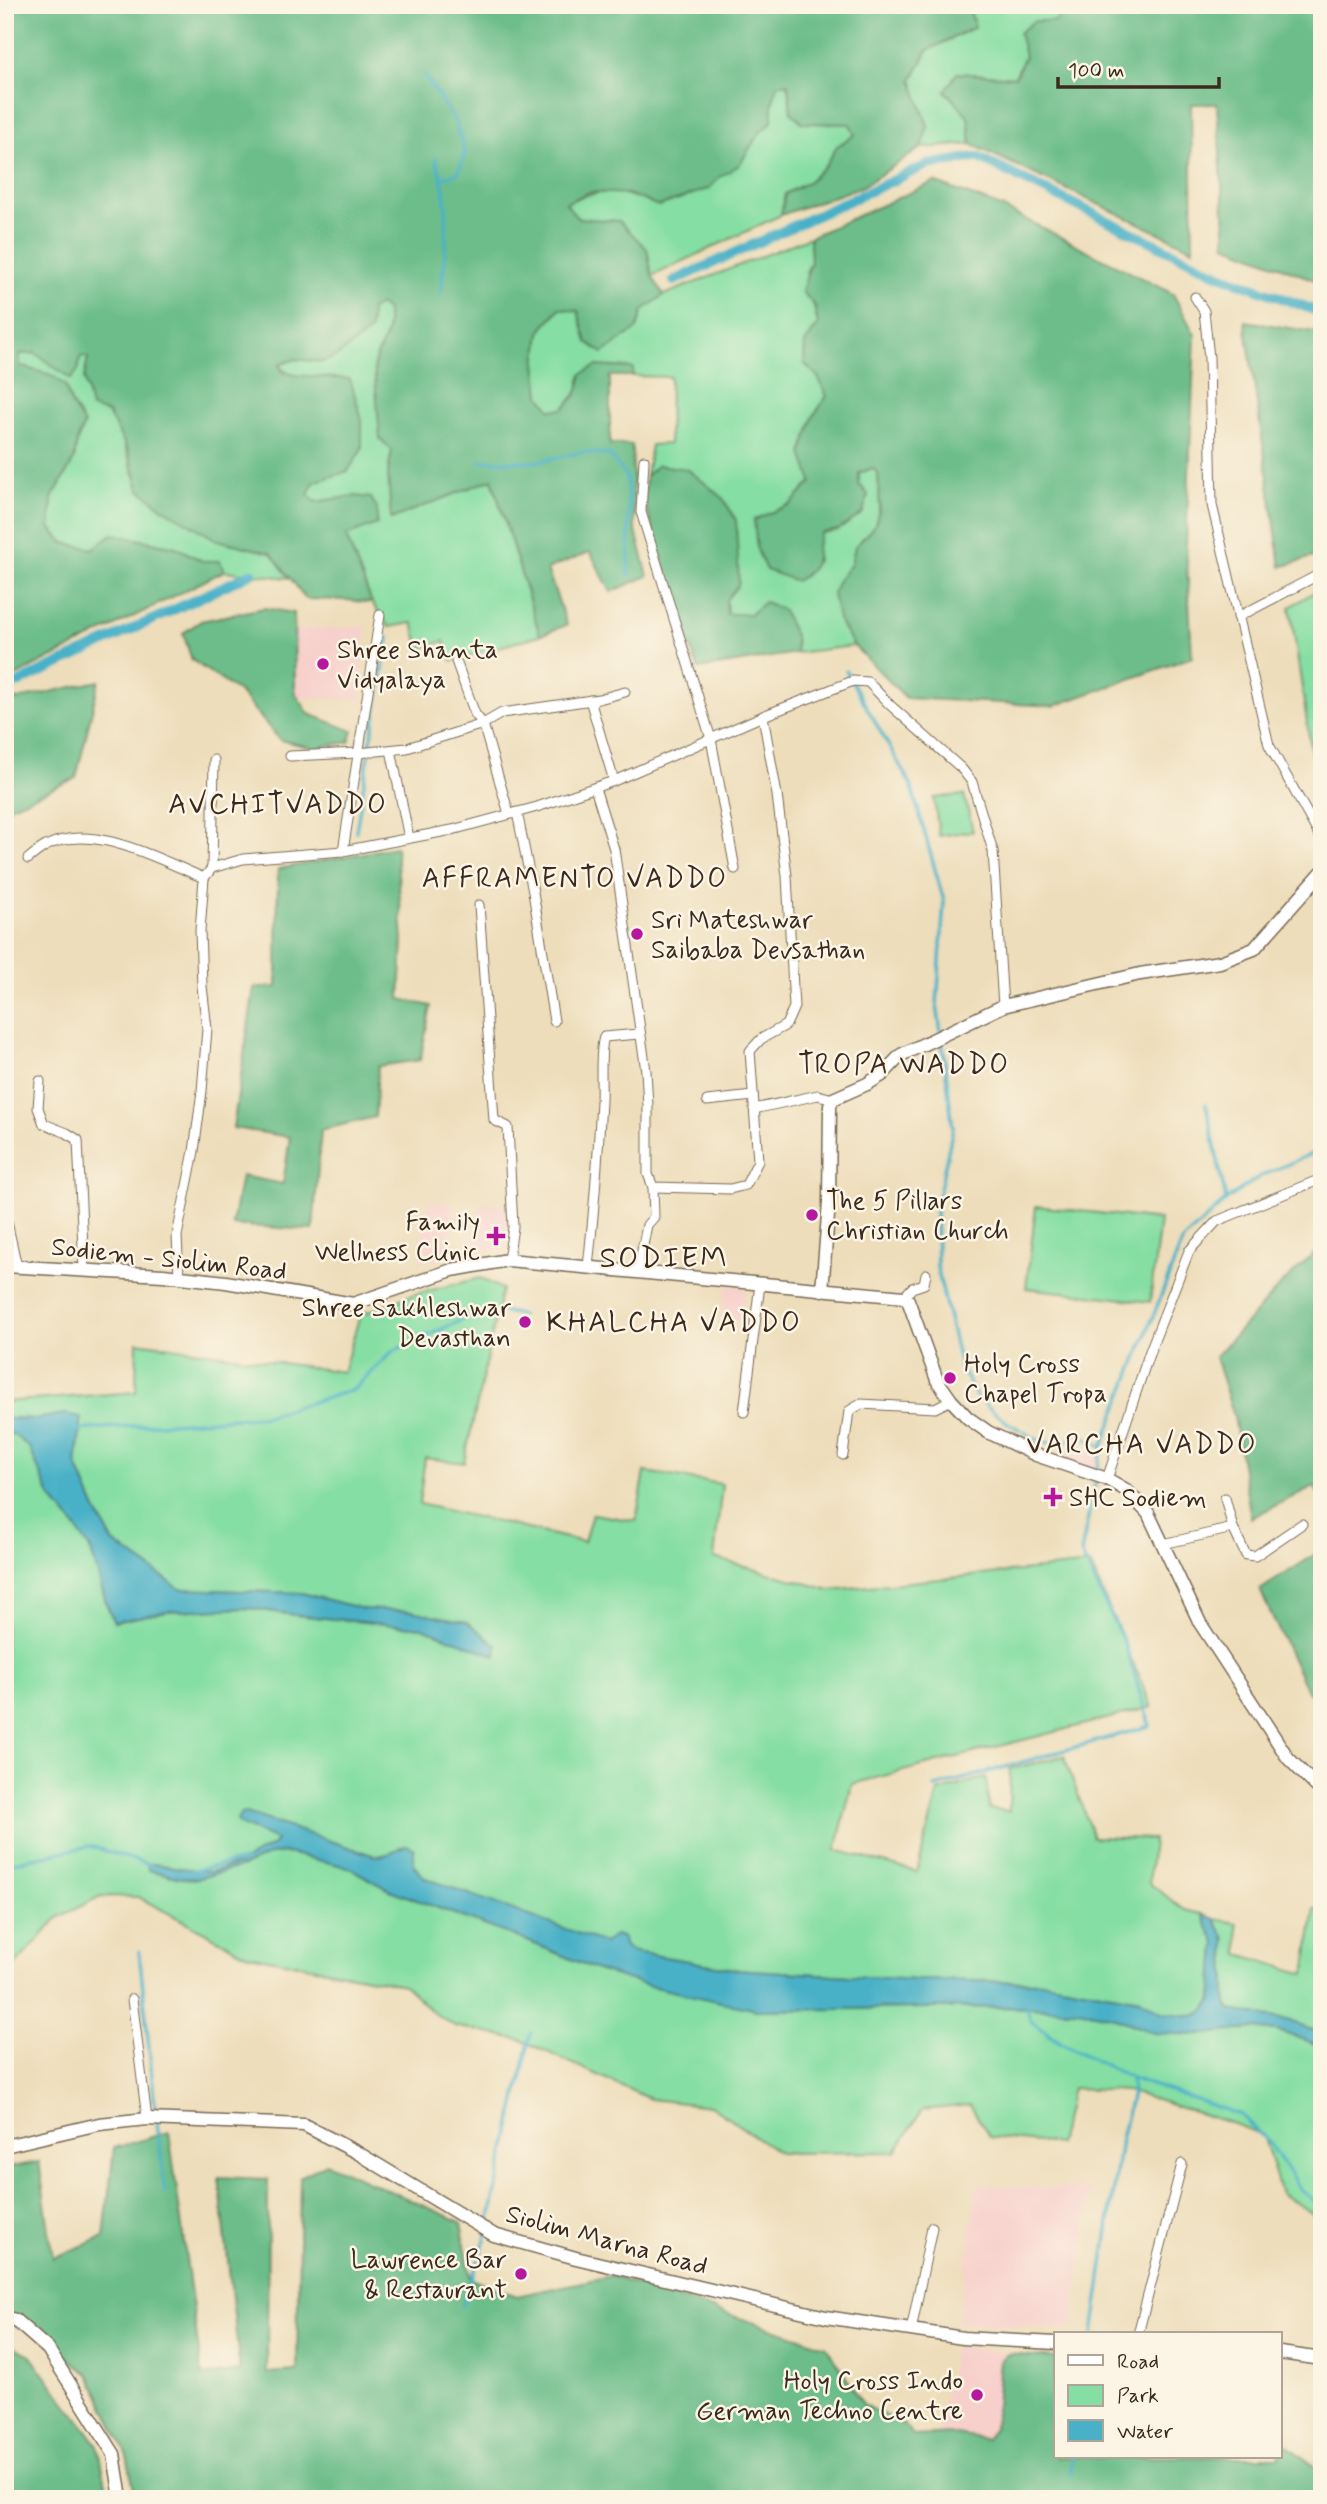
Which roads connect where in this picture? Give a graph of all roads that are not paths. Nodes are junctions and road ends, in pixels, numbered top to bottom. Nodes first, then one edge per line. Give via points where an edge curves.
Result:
1 (1195, 297) dead end
2 (644, 460) dead end
3 (1322, 573) edge
4 (380, 615) dead end
5 (1238, 617) junction
6 (456, 661) dead end
7 (625, 692) dead end
8 (590, 700) junction
9 (764, 716) junction
10 (483, 724) junction
11 (711, 739) junction
12 (391, 750) junction
13 (358, 753) junction
14 (290, 756) dead end
15 (214, 760) dead end
16 (614, 781) junction
17 (595, 788) junction
18 (513, 813) junction
19 (409, 838) junction
20 (1322, 840) edge
21 (343, 851) junction
22 (28, 859) dead end
23 (212, 868) junction
24 (735, 869) dead end
25 (1322, 872) edge
26 (204, 878) junction
27 (479, 905) dead end
28 (1003, 1006) junction
29 (554, 1021) dead end
30 (639, 1034) junction
31 (40, 1081) dead end
32 (753, 1096) junction
33 (833, 1098) junction
34 (707, 1101) dead end
35 (754, 1109) junction
36 (1316, 1181) dead end
37 (653, 1187) junction
38 (5, 1213) edge
39 (508, 1260) junction
40 (11, 1266) edge
41 (588, 1267) junction
42 (84, 1270) junction
43 (638, 1271) junction
44 (926, 1274) dead end
45 (179, 1277) junction
46 (760, 1284) junction
47 (822, 1290) junction
48 (904, 1297) junction
49 (951, 1400) junction
50 (744, 1412) dead end
51 (843, 1455) dead end
52 (1100, 1477) junction
53 (1225, 1497) dead end
54 (1302, 1524) dead end
55 (1233, 1528) junction
56 (1163, 1544) junction
57 (1322, 1789) edge
58 (132, 1999) dead end
59 (147, 2119) junction
60 (5, 2146) edge
61 (1182, 2164) dead end
62 (932, 2227) dead end
63 (5, 2318) edge
64 (911, 2331) junction
65 (1139, 2332) edge
66 (1054, 2343) edge
67 (1282, 2353) edge
68 (1322, 2359) edge
69 (121, 2499) edge

1 - 5 street via 1204,311 1209,358 1212,505
2 - 11 street via 641,512
3 - 5 street
4 - 13 street
5 - 20 street via 1269,744
6 - 10 street
7 - 8 street
8 - 10 street via 502,713
8 - 16 street
9 - 11 street
9 - 28 street via 853,681 868,682 961,768 972,782 993,850
9 - 32 street via 787,876 794,1007 786,1025 750,1051
10 - 12 street
10 - 18 street
11 - 16 street
11 - 24 street
12 - 13 street
12 - 19 street
13 - 14 street
13 - 21 street
15 - 23 street
16 - 17 street
17 - 18 street
17 - 30 street via 614,849
18 - 19 street
18 - 29 street via 533,892
19 - 21 street
21 - 23 street via 243,859
22 - 26 street via 48,845 70,839 109,840
23 - 26 street
25 - 28 main road via 1254,949 1220,962 1140,974
26 - 45 street via 200,931 207,1030 194,1150 177,1236
27 - 39 street via 494,1120 508,1128 513,1227
28 - 33 main road via 901,1055 867,1084
30 - 37 street via 646,1071 648,1174
30 - 41 street via 604,1037 600,1046 597,1182
31 - 42 street via 38,1108 44,1124 78,1140
32 - 34 street
32 - 35 street
33 - 35 street via 818,1095
33 - 47 main road
35 - 37 street via 758,1161 746,1185 730,1189
36 - 52 street via 1217,1221 1189,1251
37 - 43 street via 654,1217 647,1225
38 - 40 street
39 - 41 main road, Sodiem - Siolim Road
39 - 45 main road, Sodiem - Siolim Road via 452,1270 353,1304
40 - 42 main road, Sodiem - Siolim Road
41 - 43 main road, Sodiem - Siolim Road
42 - 45 main road, Sodiem - Siolim Road
43 - 46 main road, Sodiem - Siolim Road
44 - 48 street via 924,1284
46 - 47 main road, Sodiem - Siolim Road
46 - 50 street
47 - 48 main road, Sodiem - Siolim Road
48 - 49 main road via 937,1380
49 - 51 street via 935,1408 861,1404 849,1411
49 - 52 main road via 988,1432
52 - 56 main road via 1126,1490 1148,1513
53 - 55 street
54 - 55 street via 1255,1556 1246,1555
55 - 56 street
56 - 57 main road via 1200,1623 1288,1758
58 - 59 street
59 - 60 main road, Siolim Marna Road via 99,2124
59 - 64 main road, Siolim Marna Road via 304,2125 494,2235 818,2315
61 - 65 street
62 - 64 street
63 - 69 main road via 15,2320 48,2349 114,2454
64 - 66 main road, Siolim Marna Road
67 - 68 main road

